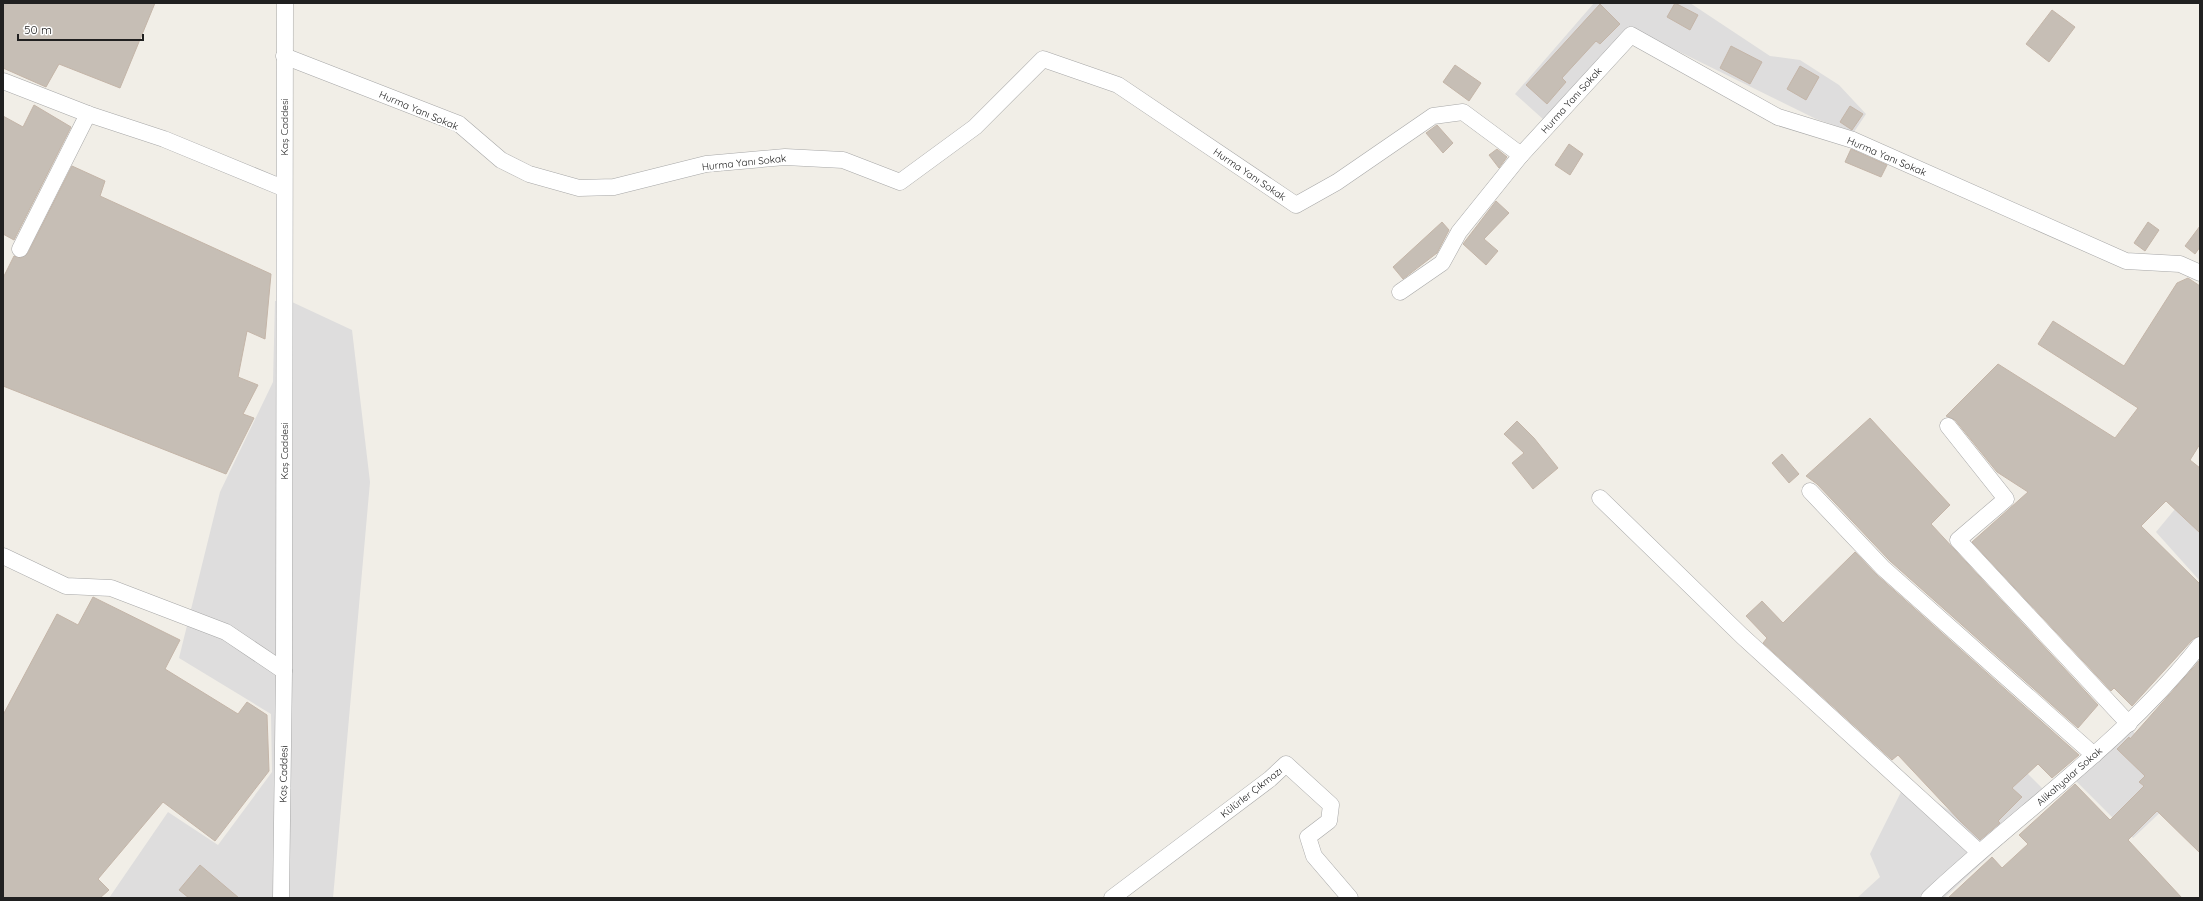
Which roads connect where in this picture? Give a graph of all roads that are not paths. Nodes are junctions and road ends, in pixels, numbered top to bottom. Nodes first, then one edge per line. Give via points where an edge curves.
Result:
1 (285, 3) edge
2 (284, 56) junction
3 (3, 81) edge
4 (88, 114) junction
5 (1520, 155) junction
6 (283, 188) junction
7 (20, 249) dead end
8 (2200, 272) edge
9 (1400, 292) dead end
10 (1948, 426) dead end
11 (1810, 491) dead end
12 (1600, 498) dead end
13 (3, 556) edge
14 (2200, 645) edge
15 (284, 671) junction
16 (2129, 724) junction
17 (2094, 755) junction
18 (1979, 852) junction
19 (281, 898) edge
20 (1112, 898) edge
21 (1350, 898) edge
22 (1929, 898) edge

1 - 2 street, Kaş Caddesi
2 - 5 street, Hurma Yanı Sokak via 459,124 501,160 529,174 579,188 614,187 706,164 785,157 843,160 900,182 975,126 1042,59 1118,85 1296,205 1337,182 1433,116 1464,112
2 - 6 street, Kaş Caddesi
3 - 4 street
4 - 6 street via 164,139
4 - 7 street
5 - 8 street, Hurma Yanı Sokak via 1630,35 1778,117 1853,140 2126,261 2180,264
5 - 9 street via 1459,232 1442,263
6 - 15 street, Kaş Caddesi
10 - 16 street via 2006,499 1958,540
11 - 17 street via 1883,568
12 - 18 street via 1742,636
13 - 15 street via 66,586 111,588 226,632
14 - 16 street, Alikahyalar Sokak via 2172,680
15 - 19 street, Kaş Caddesi
16 - 17 street, Alikahyalar Sokak
17 - 18 street, Alikahyalar Sokak
18 - 22 street, Alikahyalar Sokak
20 - 21 street, Külürler Çıkmazı via 1270,779 1286,764 1330,805 1329,821 1308,837 1314,856

